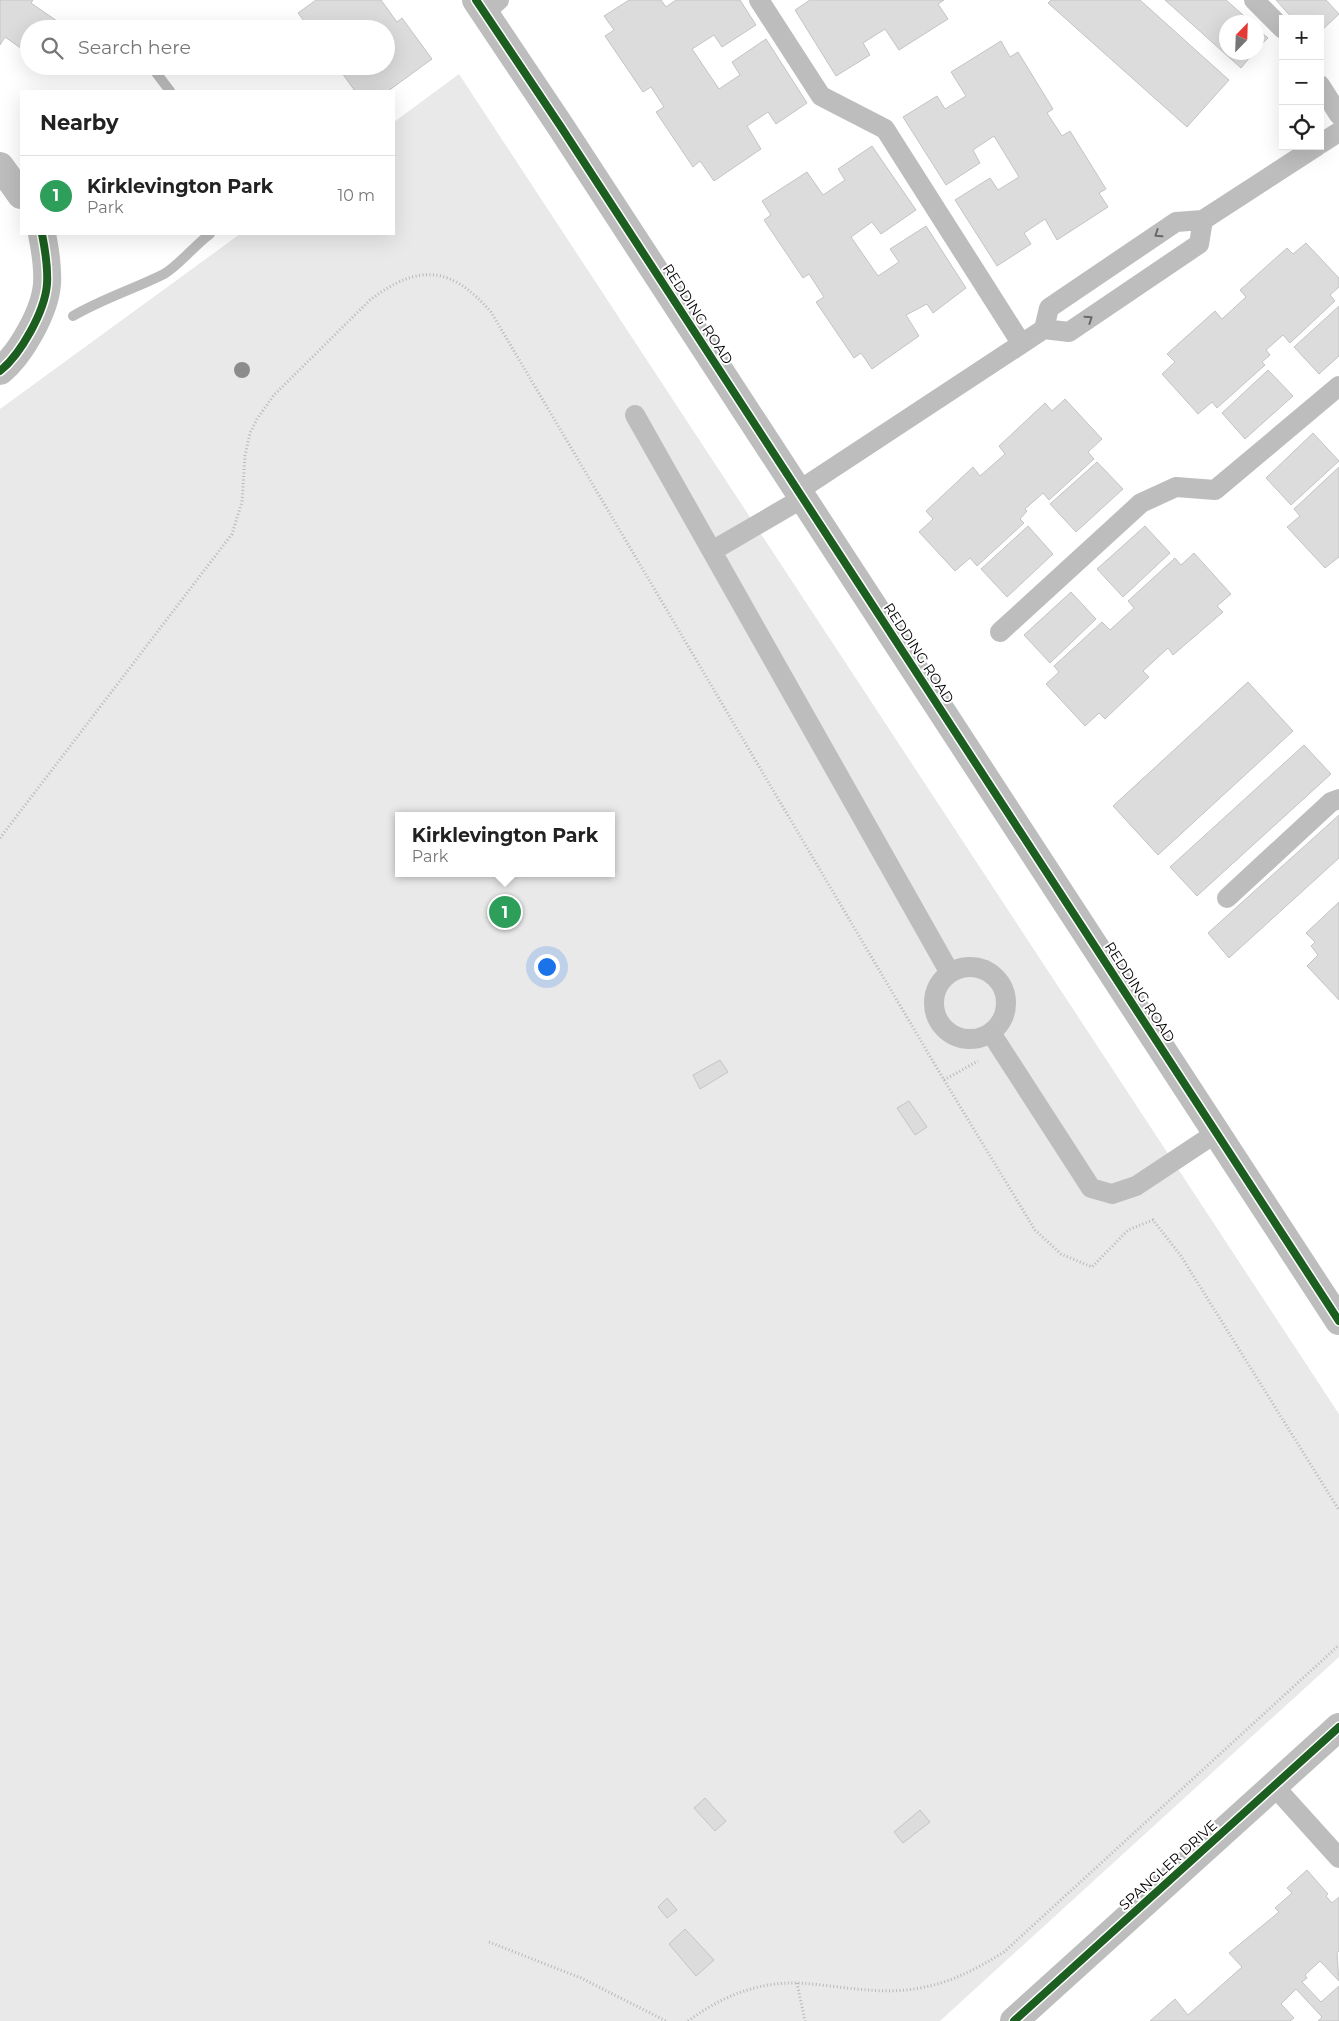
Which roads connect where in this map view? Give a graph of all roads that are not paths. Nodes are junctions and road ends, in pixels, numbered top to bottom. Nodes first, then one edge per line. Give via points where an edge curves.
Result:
1 (759, 0) edge
2 (1254, 0) edge
3 (486, 4) edge
4 (1279, 25) edge
5 (1324, 92) edge
6 (1339, 114) edge
7 (1339, 132) edge
8 (1324, 141) edge
9 (1311, 150) edge
10 (0, 166) edge
11 (20, 194) edge
12 (1203, 220) junction
13 (42, 235) edge
14 (1044, 329) junction
15 (1021, 343) junction
16 (0, 371) edge
17 (1339, 386) edge
18 (635, 414) dead end
19 (800, 494) junction
20 (712, 551) junction
21 (1000, 632) dead end
22 (1339, 799) edge
23 (1227, 898) dead end
24 (950, 973) junction
25 (996, 1041) junction
26 (1216, 1133) junction
27 (1339, 1321) edge
28 (1339, 1727) edge
29 (1274, 1786) junction
30 (1339, 1858) edge
31 (1014, 2021) edge

1 - 15 lane via 821,96 885,129
2 - 4 lane
3 - 19 street, REDDING ROAD
5 - 6 lane
7 - 8 lane
9 - 12 lane
10 - 11 street
12 -> 14 lane via 1176,222 1049,308
14 -> 12 lane via 1069,332 1199,244
13 - 16 street via 47,285 34,325 12,361
14 - 15 lane
15 - 19 lane
17 - 21 lane via 1215,490 1176,487 1141,503
18 - 20 lane
19 - 20 lane
19 - 26 street, REDDING ROAD
20 - 24 lane
22 - 23 lane via 1331,802
24 - 25 lane via 963,968 977,968 990,973 1000,983 1006,996 1006,1010
24 - 25 lane via 939,984 934,996 934,1010 940,1024 950,1034 964,1039
25 - 26 lane via 1091,1188 1112,1194 1136,1186
26 - 27 street, REDDING ROAD
28 - 29 street, SPANGLER DRIVE
29 - 30 lane
29 - 31 street, SPANGLER DRIVE

